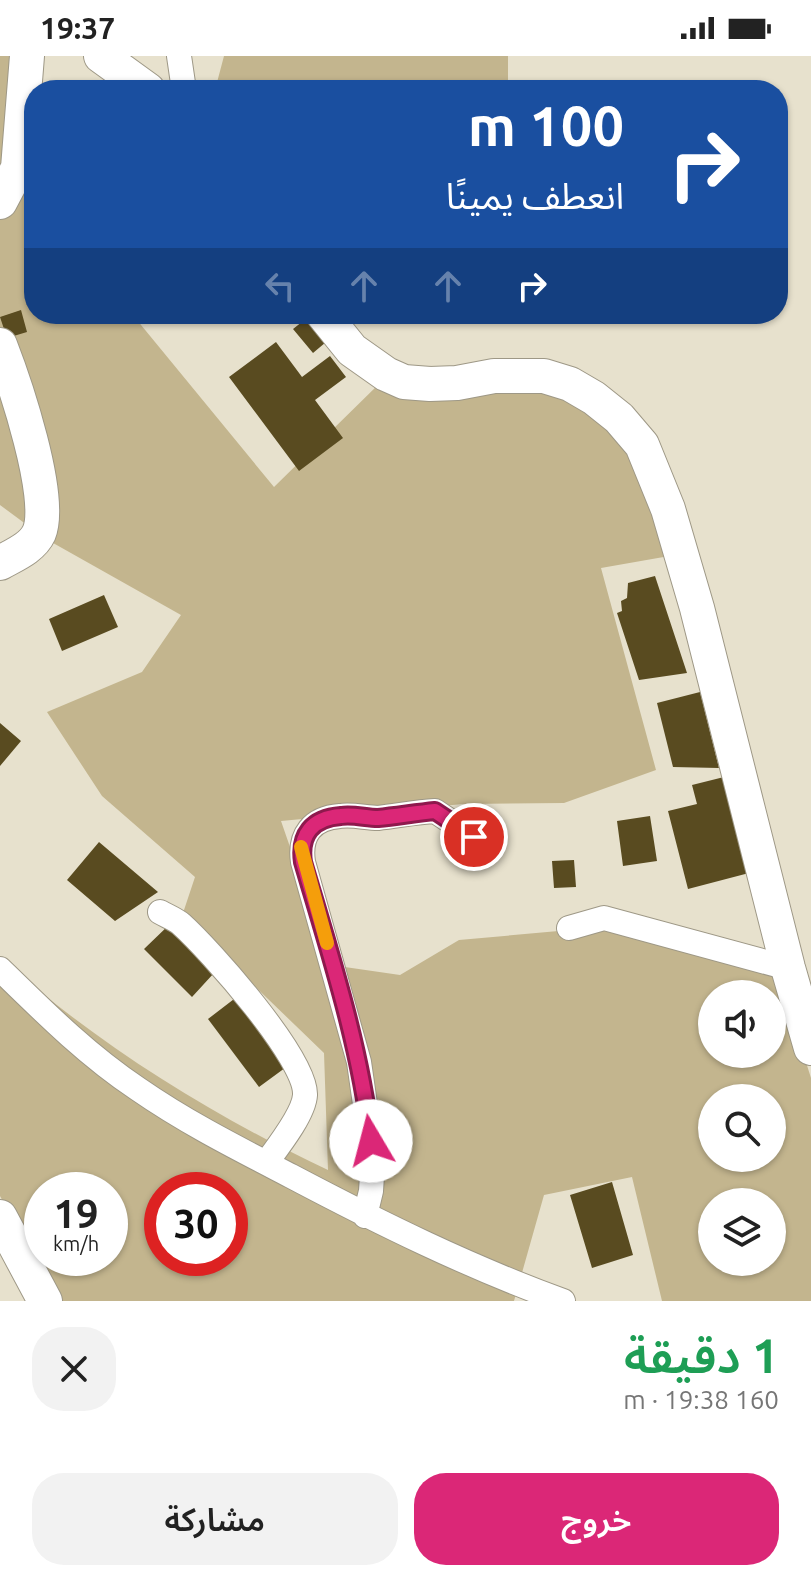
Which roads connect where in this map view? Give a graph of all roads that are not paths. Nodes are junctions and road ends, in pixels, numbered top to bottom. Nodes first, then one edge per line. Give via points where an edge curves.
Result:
1 (27, 56) edge
2 (101, 56) edge
3 (179, 56) edge
4 (26, 80) edge
5 (134, 80) edge
6 (183, 80) edge
7 (24, 109) edge
8 (0, 202) edge
9 (331, 324) edge
10 (0, 345) edge
11 (0, 563) edge
12 (474, 837) dead end
13 (160, 912) dead end
14 (569, 928) dead end
15 (788, 968) junction
16 (0, 969) edge
17 (809, 1033) edge
18 (266, 1163) junction
19 (365, 1216) junction
20 (0, 1217) edge
21 (45, 1301) edge
22 (563, 1301) edge

1 - 4 street
2 - 5 street
3 - 6 street
7 - 8 street via 18,168
9 - 15 street via 352,350 404,382 544,376 594,398 633,431 663,496 697,608
10 - 11 street via 27,423 43,515 32,543
12 - 19 street via 435,811 340,816 319,822 301,846 359,1062 373,1160
13 - 18 street via 179,923 246,994 299,1068 306,1096
14 - 15 street via 604,918
15 - 17 street
16 - 18 street via 64,1032 136,1088
18 - 19 street
19 - 22 street
20 - 21 street

